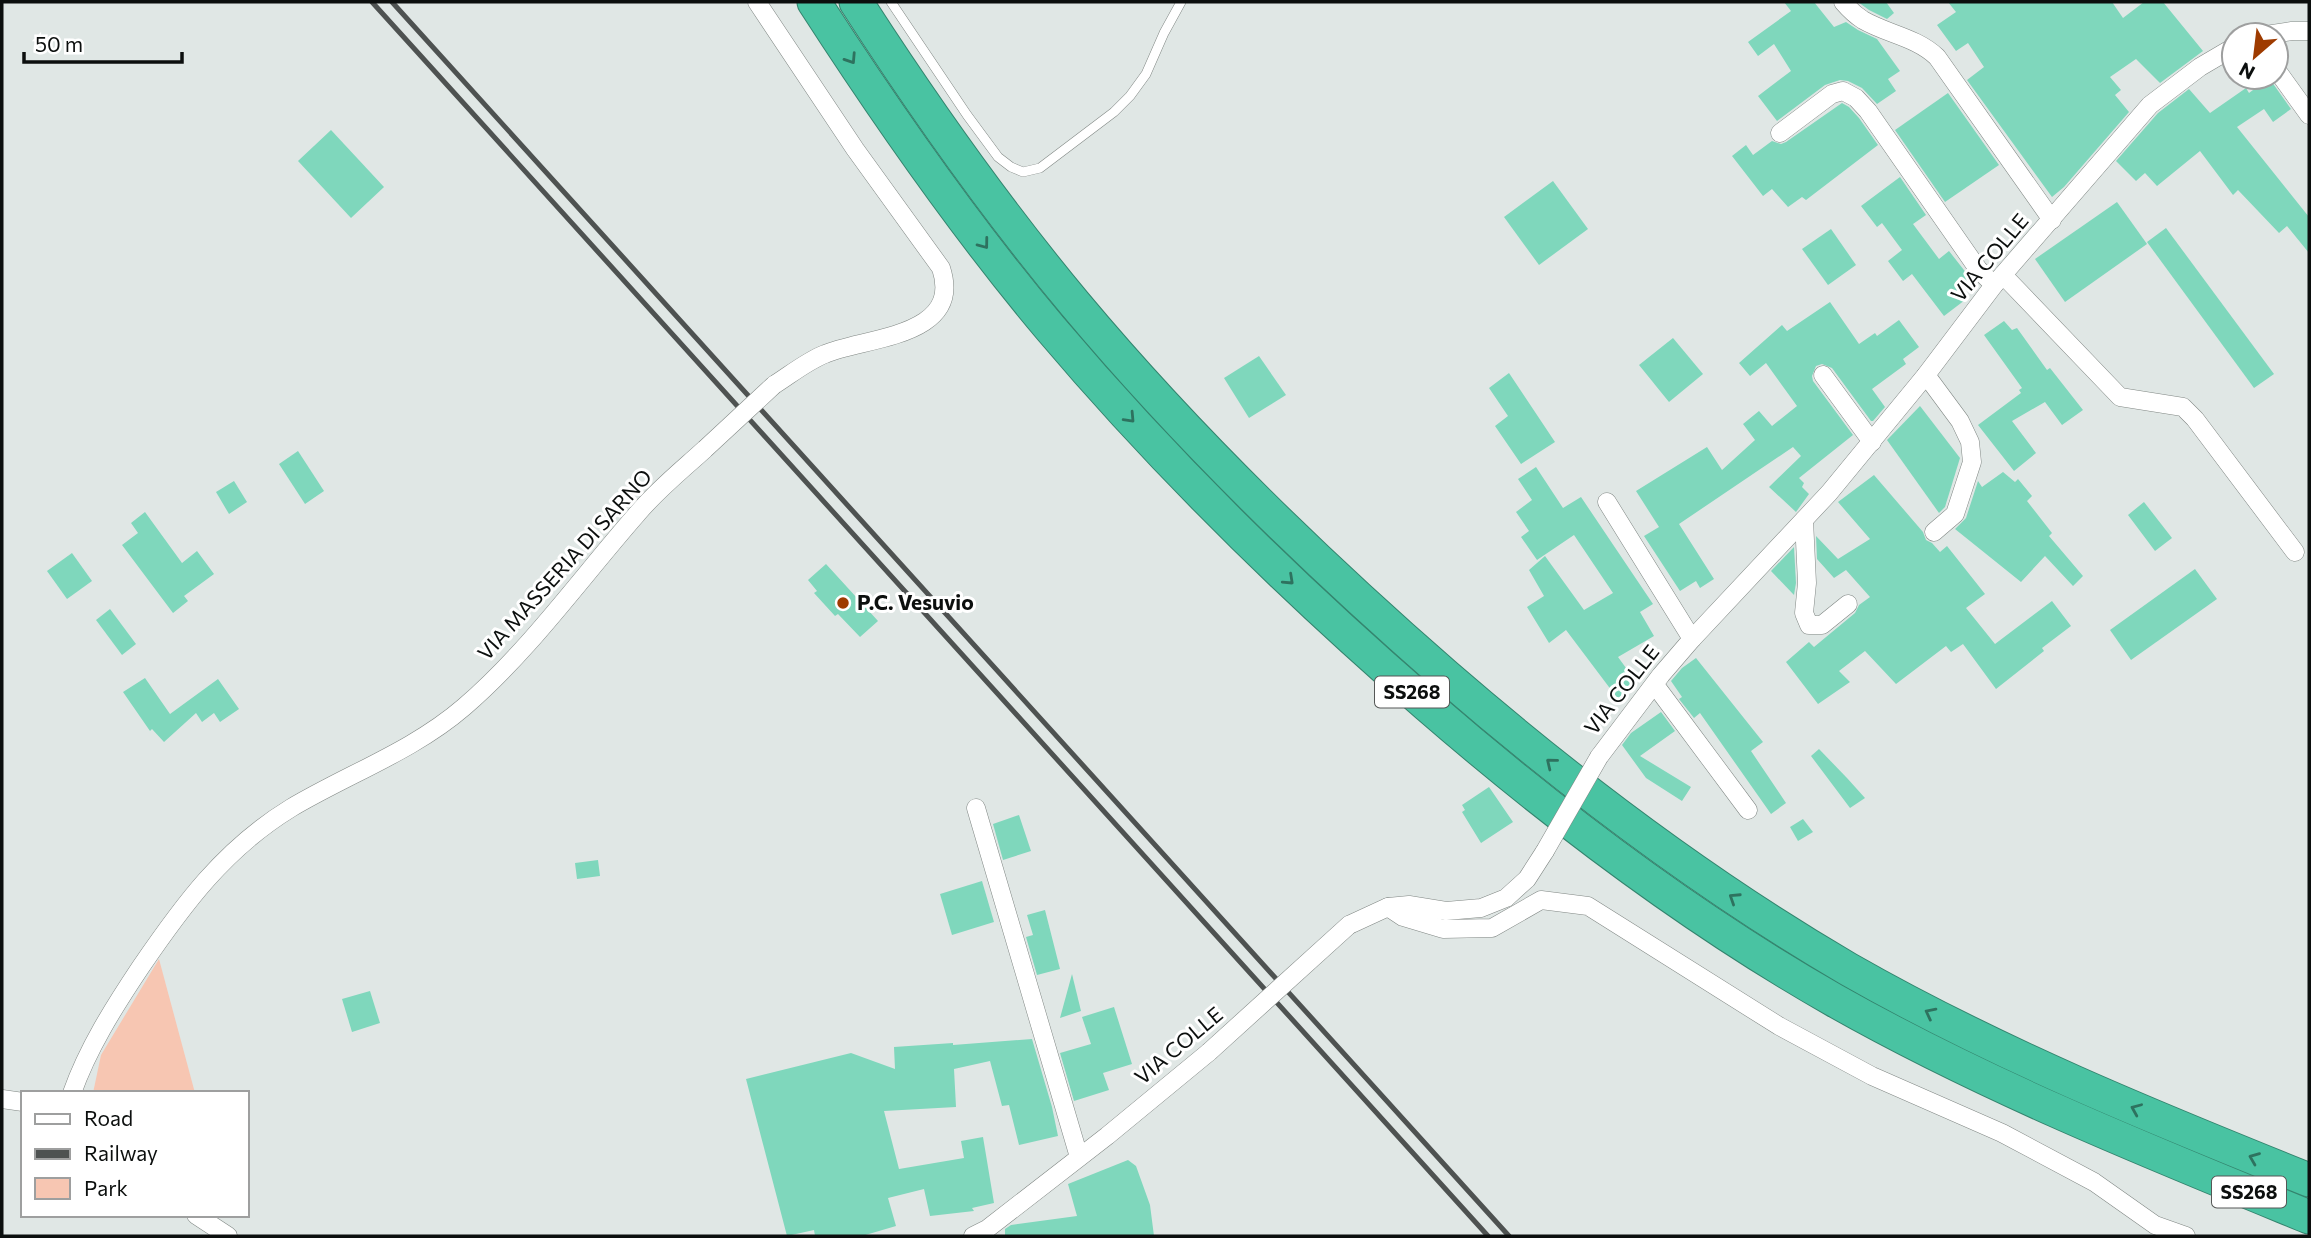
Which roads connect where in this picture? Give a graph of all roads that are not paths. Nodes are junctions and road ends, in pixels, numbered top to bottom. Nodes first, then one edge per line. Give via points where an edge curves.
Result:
1 (757, 2) edge
2 (814, 2) edge
3 (856, 2) edge
4 (891, 2) edge
5 (1181, 2) edge
6 (1843, 2) edge
7 (2290, 31) edge
8 (2309, 31) edge
9 (2220, 55) edge
10 (2290, 89) edge
11 (2309, 115) edge
12 (1780, 133) dead end
13 (2052, 220) junction
14 (1999, 280) junction
15 (1823, 375) dead end
16 (1926, 375) junction
17 (1872, 442) junction
18 (1607, 502) dead end
19 (1804, 520) junction
20 (1934, 532) dead end
21 (2295, 552) dead end
22 (1848, 604) dead end
23 (1692, 639) junction
24 (1655, 685) junction
25 (975, 808) dead end
26 (1748, 810) dead end
27 (1388, 907) junction
28 (73, 1091) edge
29 (2, 1099) edge
30 (21, 1102) edge
31 (1079, 1157) junction
32 (2309, 1180) edge
33 (199, 1217) edge
34 (2309, 1217) edge
35 (228, 1236) edge
36 (973, 1236) edge
37 (2186, 1236) edge

1 - 28 street, VIA MASSERIA DI SARNO, bridge via 941,268 946,283 943,298 919,326 824,354 774,385 638,512 512,660 463,708 405,748 291,808 245,841 170,923 119,998
2 -> 34 highway, SS268 via 886,112 995,258 1128,415 1268,560 1361,648 1530,791 1690,909 1770,962 1890,1031 2084,1124
32 -> 3 highway, SS268 via 2071,1081 1904,999 1707,880 1548,762 1386,624 1288,532 1155,395 1021,237 915,93
4 - 5 lane via 999,157 1023,172 1040,168 1130,96 1146,74
6 - 13 street via 1866,22 1927,47 1937,57
7 - 8 street
9 - 13 street, VIA COLLE via 2150,105
10 - 11 street
12 - 14 street via 1832,94 1843,91 1857,98 1978,269
13 - 14 street, VIA COLLE
14 - 16 street, VIA COLLE
14 - 21 street via 2120,397 2183,407
15 - 17 street
16 - 17 street, VIA COLLE
16 - 20 street via 1960,421 1970,442 1972,462 1959,508
17 - 19 street, VIA COLLE
18 - 23 street
19 - 22 street via 1804,613 1809,625 1822,625
19 - 23 street, VIA COLLE
23 - 24 street, VIA COLLE
24 - 26 street
24 - 27 street, VIA COLLE, bridge via 1599,757 1527,879 1506,898 1480,908 1446,911
25 - 31 street
27 - 31 street, VIA COLLE, bridge via 1349,925 1209,1052
27 - 37 street via 1402,917 1443,929 1492,928 1541,900 1588,906 1779,1026 1872,1076 2002,1133 2094,1182 2155,1224
29 - 30 street
31 - 36 street, VIA COLLE
33 - 35 street

